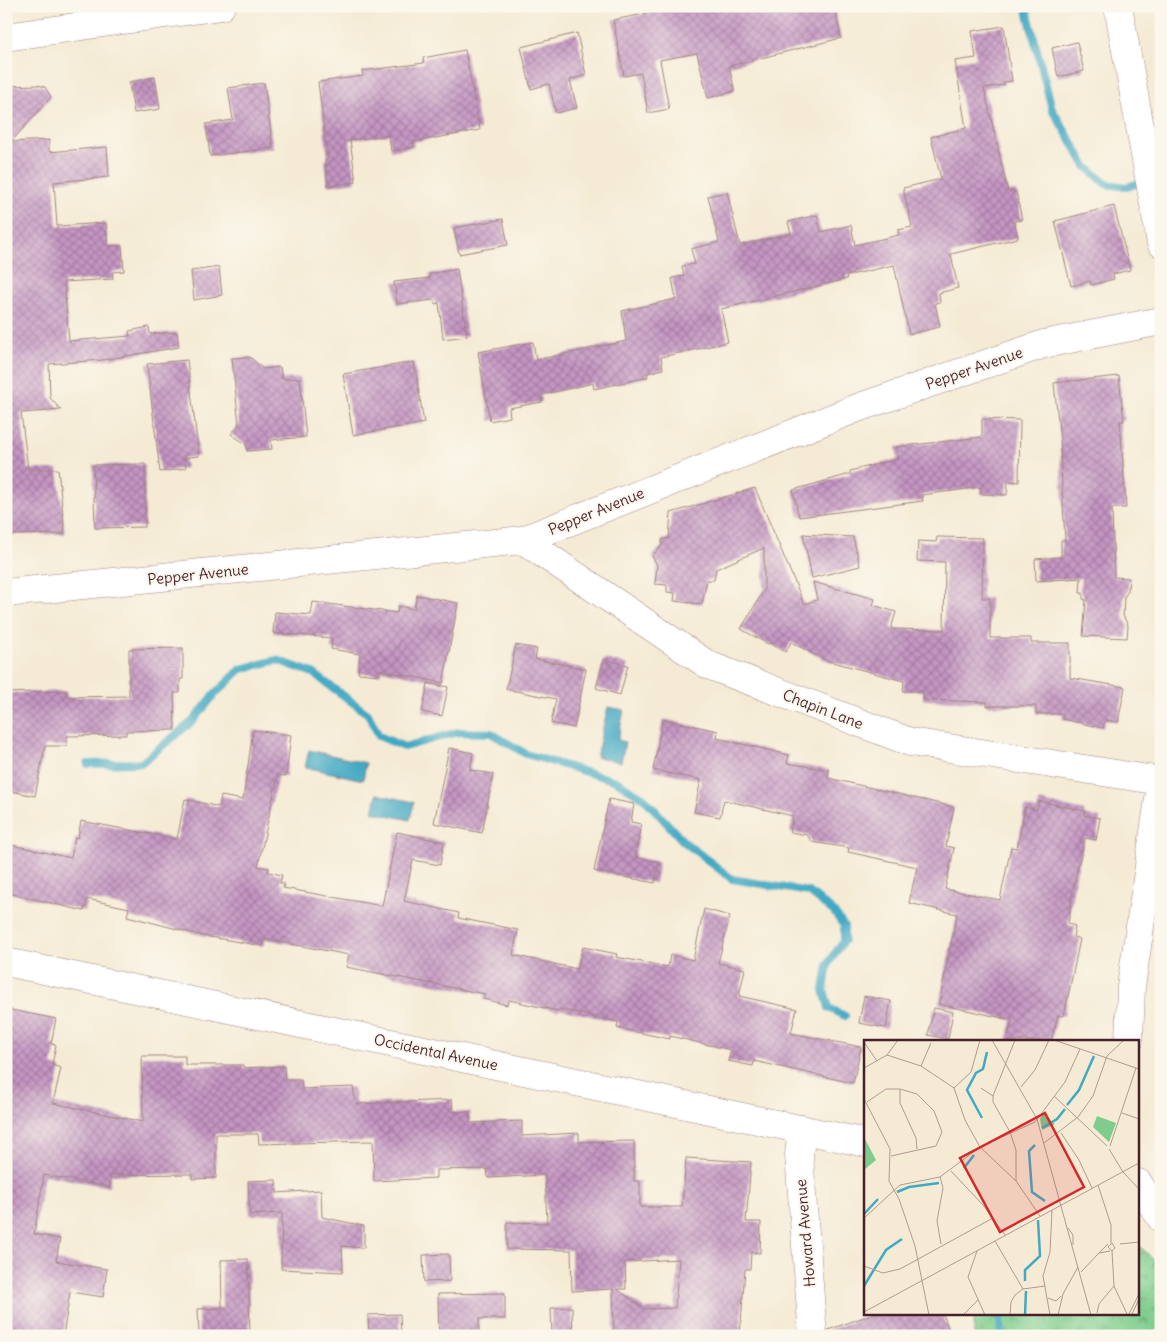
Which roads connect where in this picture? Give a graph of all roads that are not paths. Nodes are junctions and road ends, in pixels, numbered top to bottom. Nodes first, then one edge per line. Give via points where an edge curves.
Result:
1 (222, 6) edge
2 (1118, 6) edge
3 (6, 37) edge
4 (1161, 243) edge
5 (1161, 321) edge
6 (523, 540) junction
7 (6, 593) edge
8 (1161, 783) edge
9 (6, 962) edge
10 (1130, 1040) edge
11 (802, 1130) junction
12 (864, 1143) edge
13 (813, 1336) edge

1 - 3 street
2 - 4 street
5 - 6 street, Pepper Avenue via 1044,344 860,407
6 - 7 street, Pepper Avenue
6 - 8 street, Chapin Lane via 708,665 910,742
8 - 10 street via 1131,987
9 - 11 street, Occidental Avenue
11 - 12 street, Occidental Avenue
11 - 13 street, Howard Avenue via 799,1155

